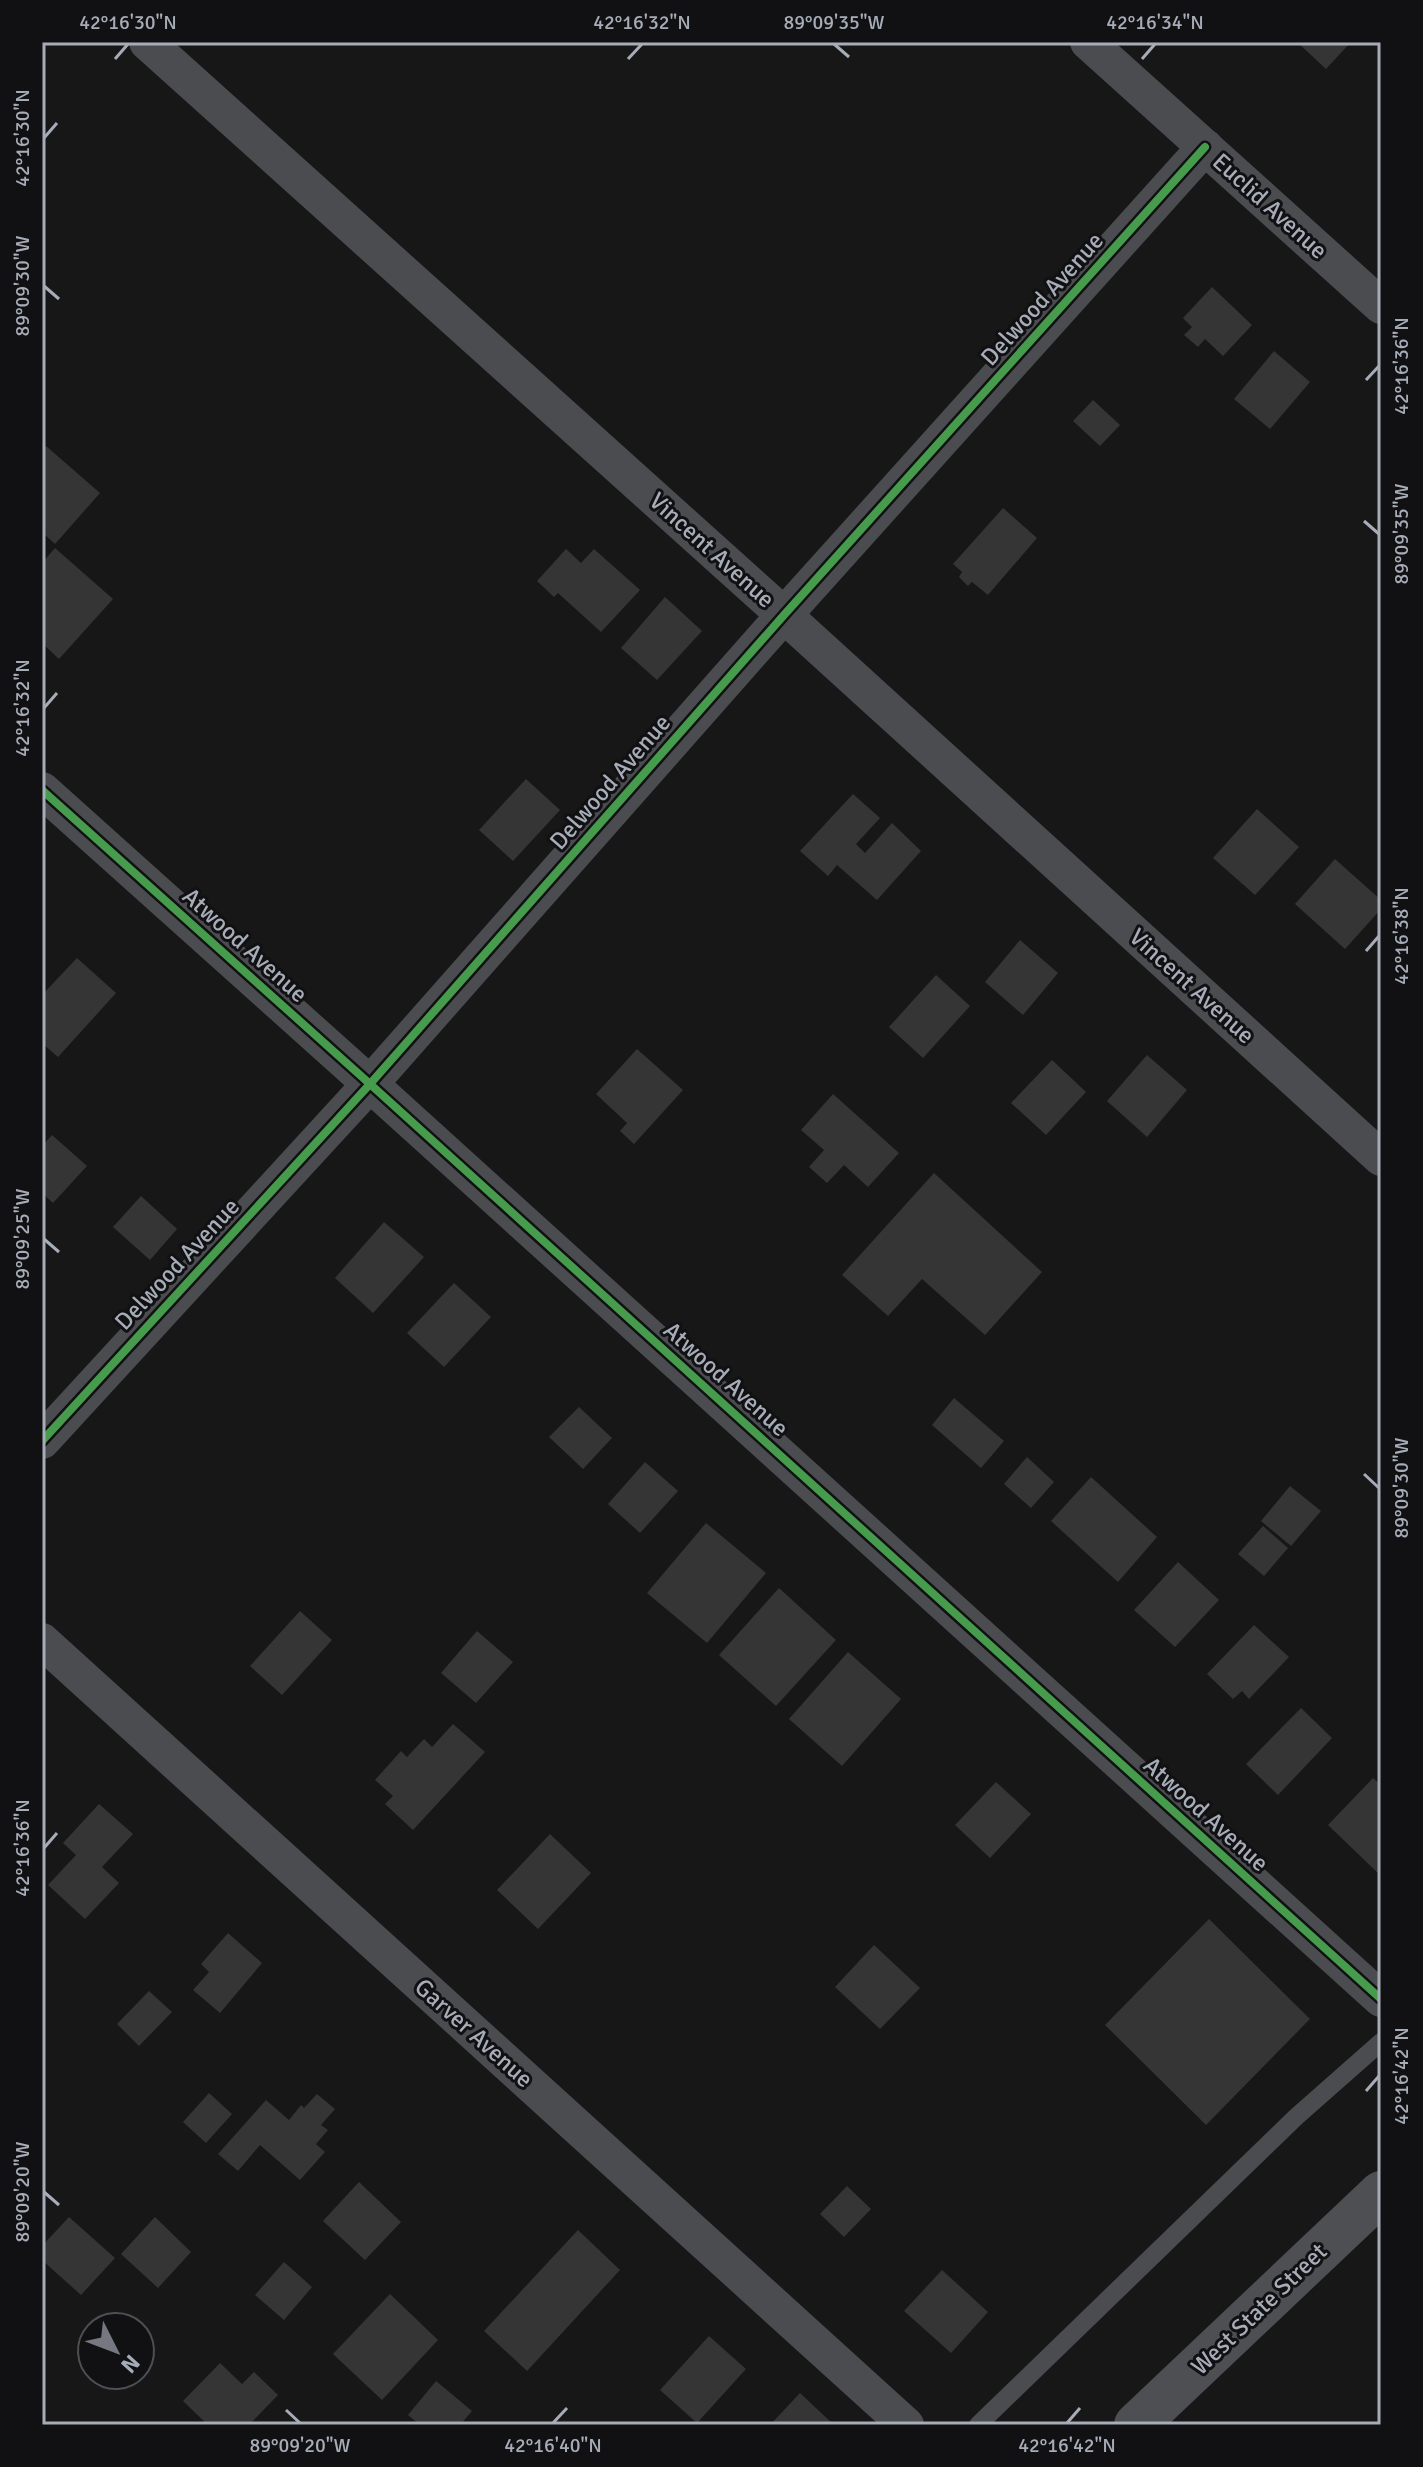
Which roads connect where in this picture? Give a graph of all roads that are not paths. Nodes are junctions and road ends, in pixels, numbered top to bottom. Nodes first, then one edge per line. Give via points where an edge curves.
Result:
1 (147, 42) edge
2 (1088, 42) edge
3 (1205, 147) junction
4 (1381, 306) edge
5 (784, 615) junction
6 (42, 790) edge
7 (370, 1084) junction
8 (1381, 1158) edge
9 (42, 1441) edge
10 (42, 1641) edge
11 (1381, 1999) edge
12 (1381, 2042) edge
13 (1381, 2193) edge
14 (906, 2425) edge
15 (978, 2425) edge
16 (1136, 2425) edge

1 - 5 street, Vincent Avenue
2 - 3 street, Euclid Avenue
3 - 4 street, Euclid Avenue
3 - 5 street, Delwood Avenue
5 - 7 street, Delwood Avenue
5 - 8 street, Vincent Avenue
6 - 7 street, Atwood Avenue
7 - 9 street, Delwood Avenue
7 - 11 street, Atwood Avenue
10 - 14 street, Garver Avenue
12 - 15 lane via 1296,2117
13 - 16 main road, West State Street

